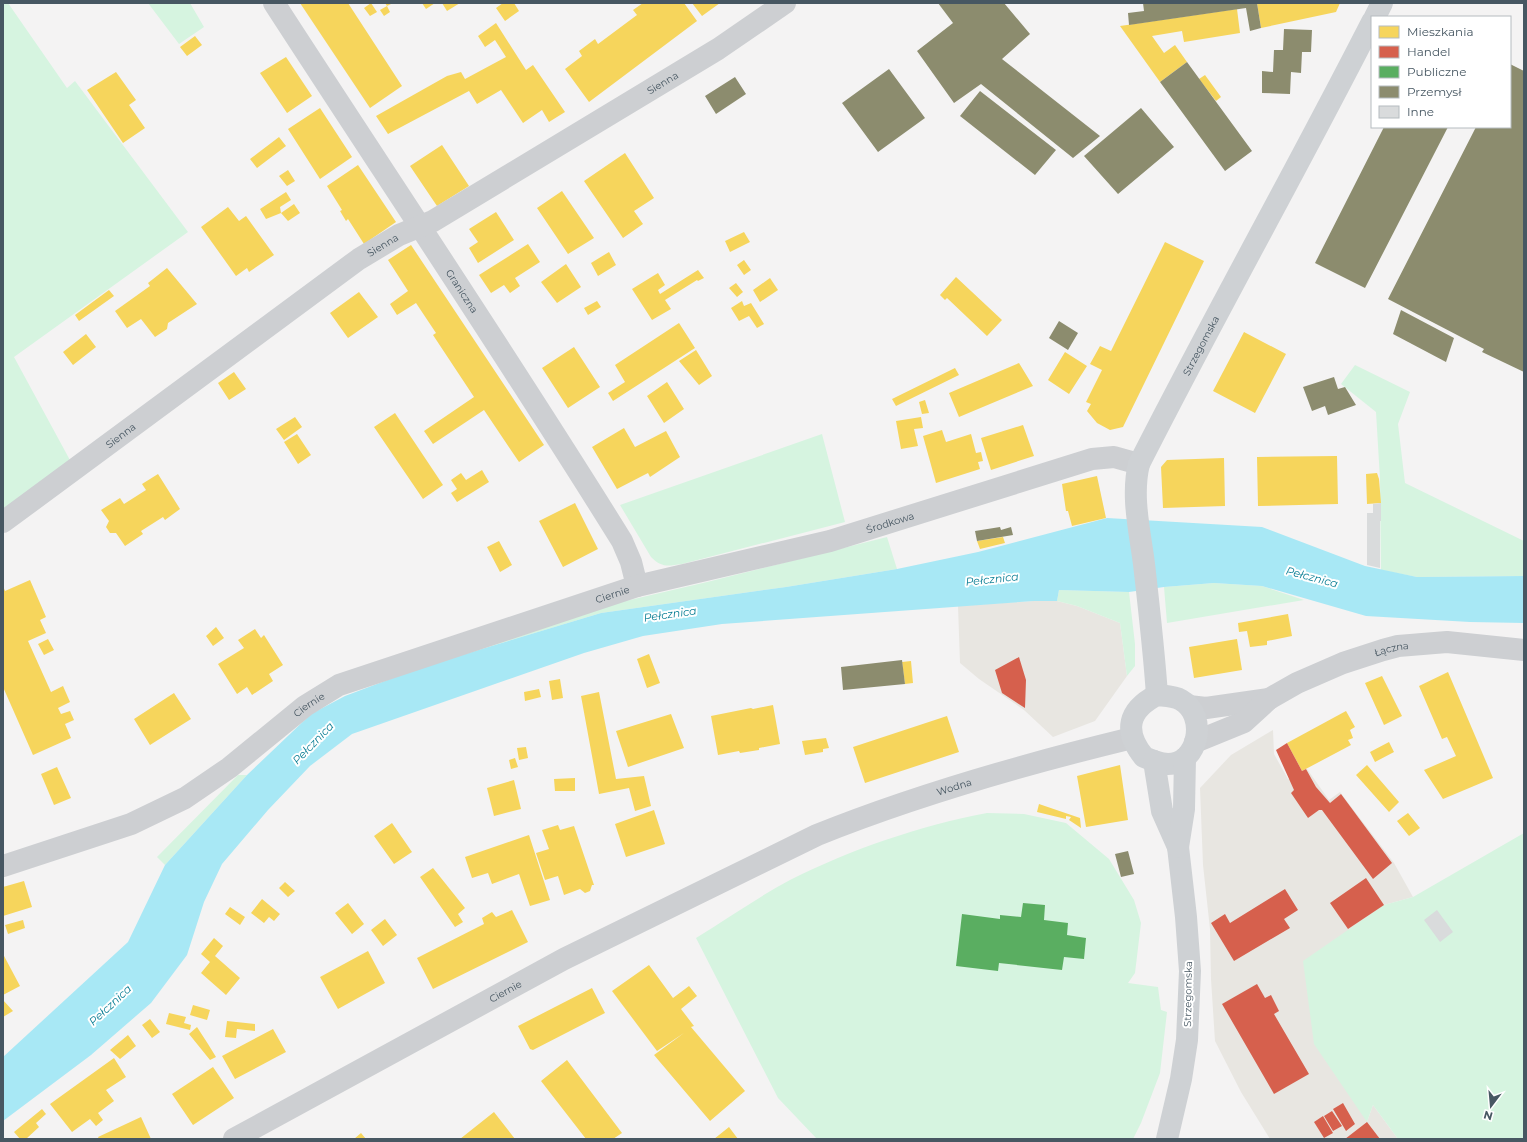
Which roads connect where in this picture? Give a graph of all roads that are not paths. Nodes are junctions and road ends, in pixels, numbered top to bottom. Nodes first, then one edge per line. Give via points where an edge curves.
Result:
1 (274, 3) edge
2 (786, 3) edge
3 (1382, 3) edge
4 (1376, 16) edge
5 (1371, 24) edge
6 (420, 226) junction
7 (1139, 464) junction
8 (3, 522) edge
9 (637, 586) junction
10 (1524, 650) edge
11 (1157, 695) junction
12 (1269, 700) junction
13 (1189, 706) junction
14 (1132, 738) junction
15 (1190, 750) junction
16 (1154, 761) junction
17 (1178, 847) junction
18 (781, 852) joint
19 (3, 866) edge
20 (234, 1139) edge
21 (1167, 1139) edge

1 - 6 street, Graniczna
2 - 6 street, Sienna via 718,49 433,221
3 - 4 main road
5 - 7 main road, Strzegomska via 1308,148 1175,392
6 - 8 street, Sienna via 359,259
6 - 9 street, Graniczna via 533,398 622,541
7 - 9 street, Środkowa via 1114,457 1092,459 830,541
7 - 11 main road, Strzegomska via 1137,508
9 - 19 street, Ciernie via 339,685 305,706 229,768 185,798 131,824
10 - 12 street, Łączna via 1447,642 1398,646 1342,662 1297,683
11 - 13 main road via 1171,696
11 - 14 main road via 1144,702 1135,712 1131,724
12 - 13 street, Łączna via 1212,707
12 - 15 street, Łączna via 1244,722
13 - 15 main road via 1198,728
14 - 16 main road via 1144,757
14 - 18 street, Wodna via 1033,762 973,781 852,822
15 - 16 main road via 1169,764
15 - 17 main road, Strzegomska
16 - 17 main road, Strzegomska via 1162,811
17 - 21 main road, Strzegomska via 1186,917 1190,1001 1181,1079
18 - 20 street, Ciernie via 564,959

